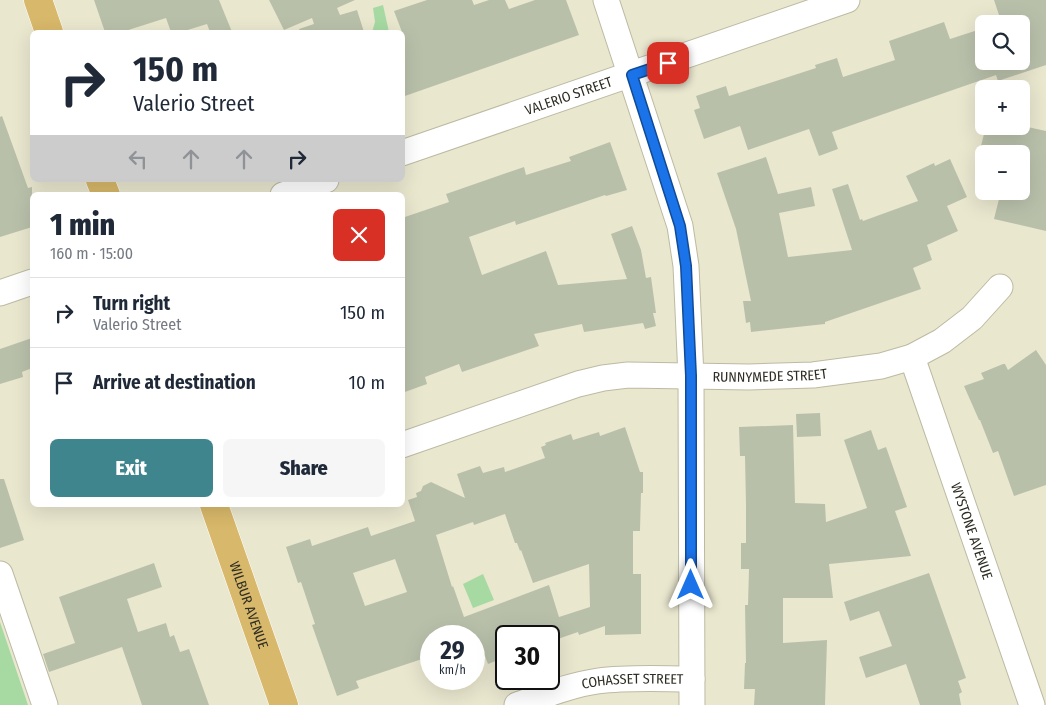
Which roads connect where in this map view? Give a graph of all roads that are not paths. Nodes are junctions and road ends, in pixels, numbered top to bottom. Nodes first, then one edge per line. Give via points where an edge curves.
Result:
1 (38, 0) edge
2 (606, 0) edge
3 (847, 0) edge
4 (48, 30) edge
5 (632, 75) junction
6 (405, 152) edge
7 (320, 182) edge
8 (292, 192) edge
9 (30, 283) edge
10 (1000, 287) dead end
11 (0, 293) edge
12 (912, 357) junction
13 (691, 376) junction
14 (405, 444) edge
15 (215, 507) edge
16 (0, 574) edge
17 (692, 680) junction
18 (45, 705) edge
19 (284, 705) edge
20 (517, 705) edge
21 (692, 705) edge
22 (1032, 705) edge

1 - 4 main road
2 - 5 street
3 - 5 street, VALERIO STREET
5 - 6 street, VALERIO STREET
5 - 13 street via 680,226
7 - 8 street
9 - 11 street
10 - 12 street, RUNNYMEDE STREET via 964,324 942,341
12 - 13 street, RUNNYMEDE STREET via 881,366 813,375
12 - 22 street, WYSTONE AVENUE
13 - 14 street, RUNNYMEDE STREET via 628,375 594,380
13 - 17 street
15 - 19 main road, WILBUR AVENUE
16 - 18 street
17 - 20 street, COHASSET STREET via 597,681
17 - 21 street

